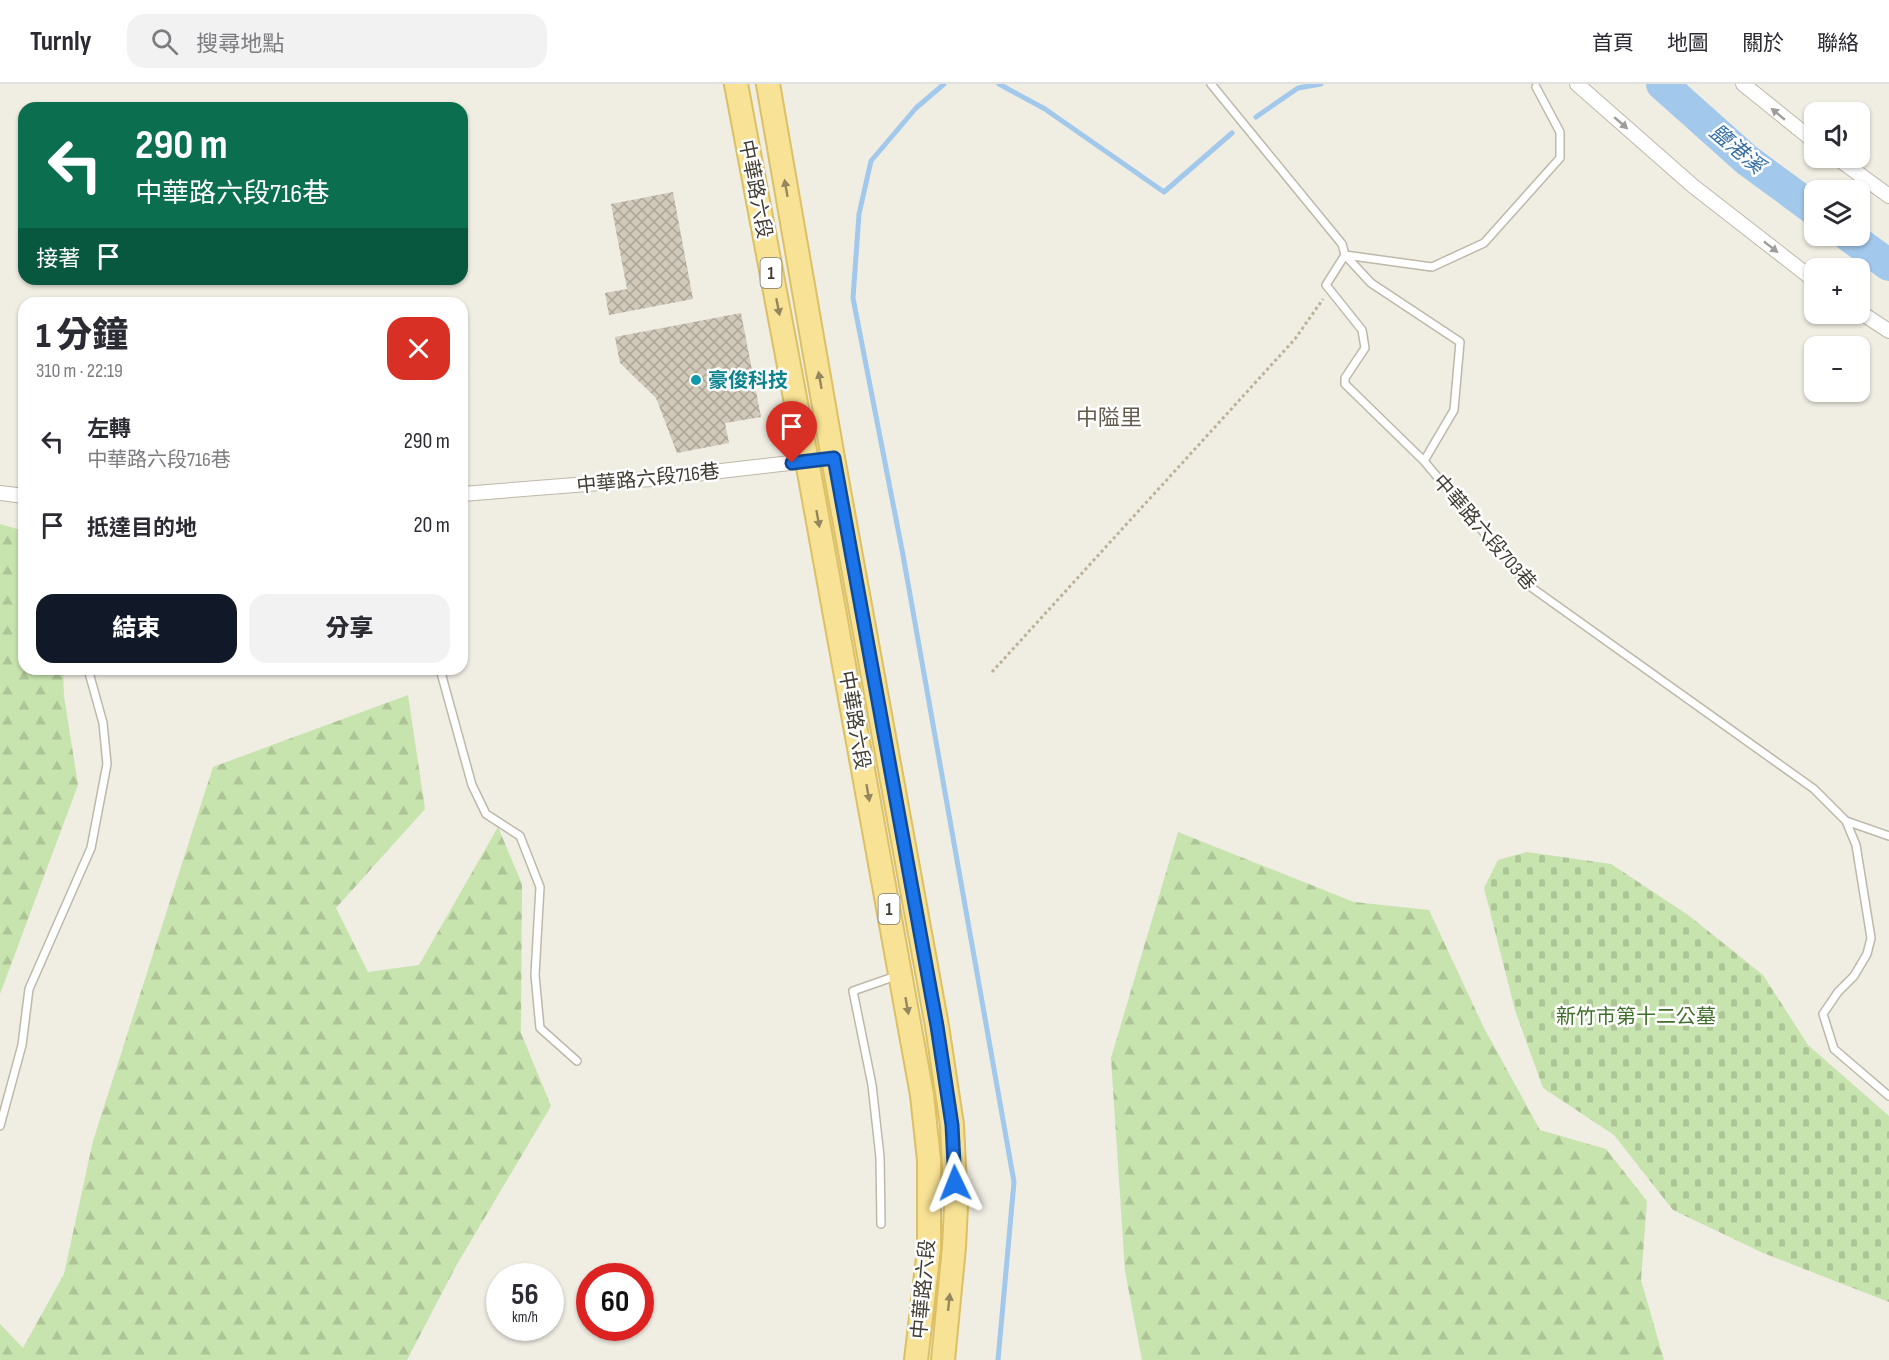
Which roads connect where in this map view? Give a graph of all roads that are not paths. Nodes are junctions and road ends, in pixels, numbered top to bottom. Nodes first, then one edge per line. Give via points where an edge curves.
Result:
1 (736, 84) edge
2 (768, 84) edge
3 (1211, 84) edge
4 (1577, 84) edge
5 (1743, 84) edge
6 (1536, 87) dead end
7 (1804, 133) edge
8 (1851, 168) edge
9 (1889, 196) edge
10 (1345, 255) junction
11 (1804, 272) edge
12 (1870, 319) edge
13 (1889, 331) edge
14 (834, 458) junction
15 (807, 461) junction
16 (1424, 461) junction
17 (0, 493) edge
18 (468, 494) edge
19 (18, 495) edge
20 (90, 675) edge
21 (442, 675) edge
22 (1846, 821) junction
23 (1889, 836) edge
24 (901, 975) junction
25 (577, 1061) dead end
26 (1889, 1096) edge
27 (0, 1126) edge
28 (881, 1224) dead end
29 (916, 1360) edge
30 (943, 1360) edge

1 -> 15 main road, 中華路六段 / 1
14 -> 2 main road, 中華路六段 / 1
3 - 10 lane via 1342,244
4 -> 11 street via 1693,186
7 -> 5 street
6 - 10 lane via 1560,132 1560,158 1484,243 1432,267
8 - 9 street
10 - 16 lane, 中華路六段703巷 via 1326,285 1362,330 1365,348 1345,384
10 - 16 lane via 1371,283 1460,342 1454,410
12 - 13 street
14 - 15 street, 中華路六段716巷
30 -> 14 main road, 中華路六段 / 1 via 956,1206 952,1125
15 - 18 street, 中華路六段716巷 via 651,479
15 -> 24 main road, 中華路六段 / 1
16 - 22 lane, 中華路六段703巷 via 1528,585 1814,789
17 - 19 street
20 - 27 lane via 103,723 107,764 90,848 29,989 22,1045
21 - 25 lane via 472,785 486,814 520,836 540,887 535,975 540,1028
22 - 23 lane
22 - 26 lane via 1856,845 1871,938 1854,976 1823,1014 1834,1049
24 - 28 lane via 853,991 872,1085 880,1157
24 -> 29 main road, 中華路六段 / 1 via 922,1095 928,1160 929,1249

